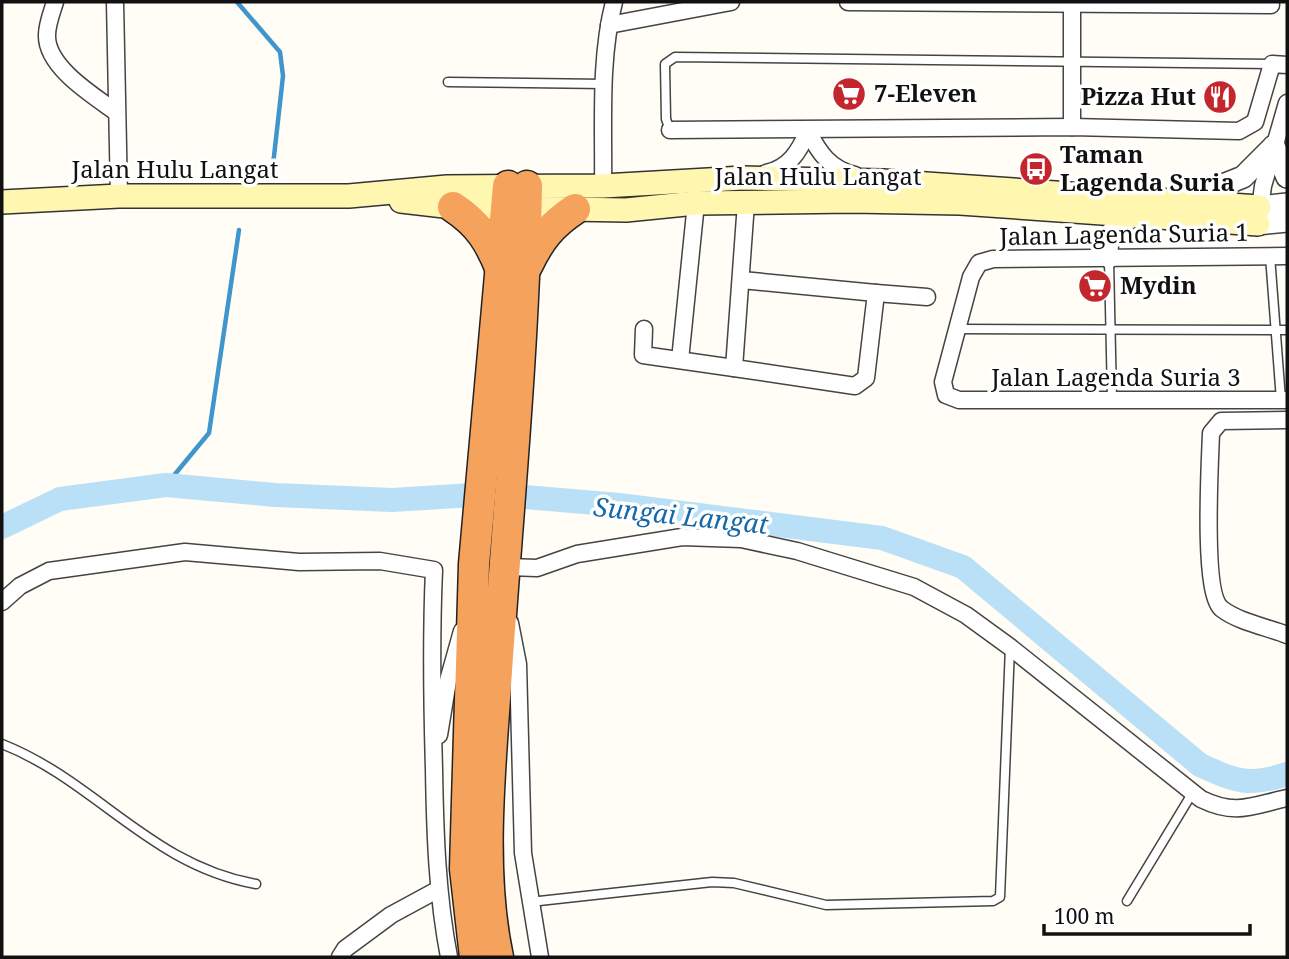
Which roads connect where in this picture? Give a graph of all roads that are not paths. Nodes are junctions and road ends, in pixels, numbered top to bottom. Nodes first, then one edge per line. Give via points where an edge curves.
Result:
1 (55, 2) edge
2 (115, 2) edge
3 (614, 2) edge
4 (731, 2) edge
5 (848, 2) edge
6 (1072, 3) edge
7 (1271, 5) dead end
8 (608, 25) junction
9 (1072, 62) junction
10 (1280, 65) edge
11 (447, 82) dead end
12 (605, 84) junction
13 (1287, 103) edge
14 (116, 112) junction
15 (1072, 127) junction
16 (670, 130) joint
17 (807, 131) junction
18 (1274, 146) junction
19 (1287, 177) edge
20 (743, 178) junction
21 (883, 181) junction
22 (603, 186) junction
23 (118, 196) junction
24 (349, 196) junction
25 (517, 197) junction
26 (1185, 200) junction
27 (2, 202) edge
28 (696, 203) junction
29 (746, 203) junction
30 (1287, 204) edge
31 (453, 207) junction
32 (575, 209) junction
33 (1259, 215) junction
34 (1139, 216) junction
35 (1287, 221) edge
36 (1270, 256) junction
37 (1287, 256) edge
38 (1110, 260) junction
39 (513, 271) junction
40 (742, 280) junction
41 (876, 293) junction
42 (927, 297) dead end
43 (644, 329) dead end
44 (957, 329) junction
45 (1109, 330) junction
46 (1287, 330) edge
47 (1275, 331) junction
48 (680, 360) junction
49 (734, 368) junction
50 (1112, 400) junction
51 (1284, 400) edge
52 (1287, 420) edge
53 (505, 568) junction
54 (473, 578) junction
55 (2, 602) edge
56 (1287, 635) edge
57 (1010, 647) junction
58 (2, 744) edge
59 (434, 769) junction
60 (1193, 792) junction
61 (1287, 798) edge
62 (523, 853) junction
63 (506, 854) dead end
64 (256, 884) dead end
65 (439, 889) junction
66 (1127, 901) dead end
67 (530, 902) junction
68 (340, 957) edge
69 (449, 957) edge
70 (475, 957) edge
71 (498, 957) edge
72 (540, 957) edge

1 - 14 street via 47,34 49,46 66,73
2 - 14 street
3 - 8 street
4 - 8 street
5 - 6 street
6 - 7 street
6 - 9 street
8 - 12 street
9 - 10 lane
9 - 15 street
9 - 16 lane via 675,57 665,64
10 - 15 street via 1255,122 1239,131
11 - 12 lane
12 - 22 street
13 - 18 street
14 - 23 street
15 - 17 street
16 - 17 street
17 - 20 street via 794,157 780,170
17 - 21 street via 825,159 840,171
18 - 19 street
18 - 26 street via 1243,177
18 - 33 street
20 - 21 main road, Jalan Hulu Langat
20 - 22 main road, Jalan Hulu Langat
21 - 26 main road, Jalan Hulu Langat
22 - 25 main road, Jalan Hulu Langat
23 - 24 main road, Jalan Hulu Langat
23 - 27 main road, Jalan Hulu Langat
24 - 25 main road, Jalan Hulu Langat via 447,187
24 - 31 main road, Jalan Hulu Langat
25 - 31 main road, Jalan Hulu Langat
25 - 32 main road, Jalan Hulu Langat
25 - 39 highway
26 - 33 main road, Jalan Hulu Langat
28 - 29 main road, Jalan Hulu Langat
28 - 32 main road, Jalan Hulu Langat via 626,210
28 - 48 street
29 - 34 main road, Jalan Hulu Langat via 960,204
29 - 40 street
30 - 33 street, Jalan Hulu Langat
31 - 39 highway via 474,220
32 - 39 highway via 552,224
33 - 34 main road, Jalan Hulu Langat
33 - 35 street, Jalan Hulu Langat
34 - 38 street via 1111,230
36 - 37 street, Jalan Lagenda Suria 1
36 - 38 street, Jalan Lagenda Suria 1
36 - 47 lane
38 - 44 street, Jalan Lagenda Suria 1 via 993,259 979,263
38 - 45 lane
39 - 53 highway via 515,441
39 - 54 highway via 484,437
40 - 41 street
40 - 49 street
41 - 42 street
41 - 49 street via 862,384
43 - 48 street via 643,355
44 - 45 lane
44 - 50 street, Jalan Lagenda Suria 3 via 943,382 946,395 959,400
45 - 47 lane
45 - 50 lane
46 - 47 lane
47 - 51 lane
48 - 49 street
50 - 51 street, Jalan Lagenda Suria 3
52 - 56 street, Jalan Lagenda Suria 3 via 1221,421 1214,425 1209,569 1212,595 1221,608
53 - 57 street via 537,568 576,554 682,537 741,540 797,551 914,587 966,615
53 - 62 street via 518,664
53 - 71 highway via 489,859 491,925
54 - 59 street via 448,681
54 - 70 highway via 465,869
55 - 59 street via 49,571 185,552 299,562 380,561 435,570 430,685
57 - 60 street
57 - 67 lane via 1000,897 993,901 827,905 712,882
58 - 64 lane via 50,768 176,858
59 - 65 street via 445,856
60 - 61 street via 1223,810
60 - 66 lane
62 - 63 street
62 - 67 street
65 - 68 street via 391,915
65 - 69 street
67 - 72 street

